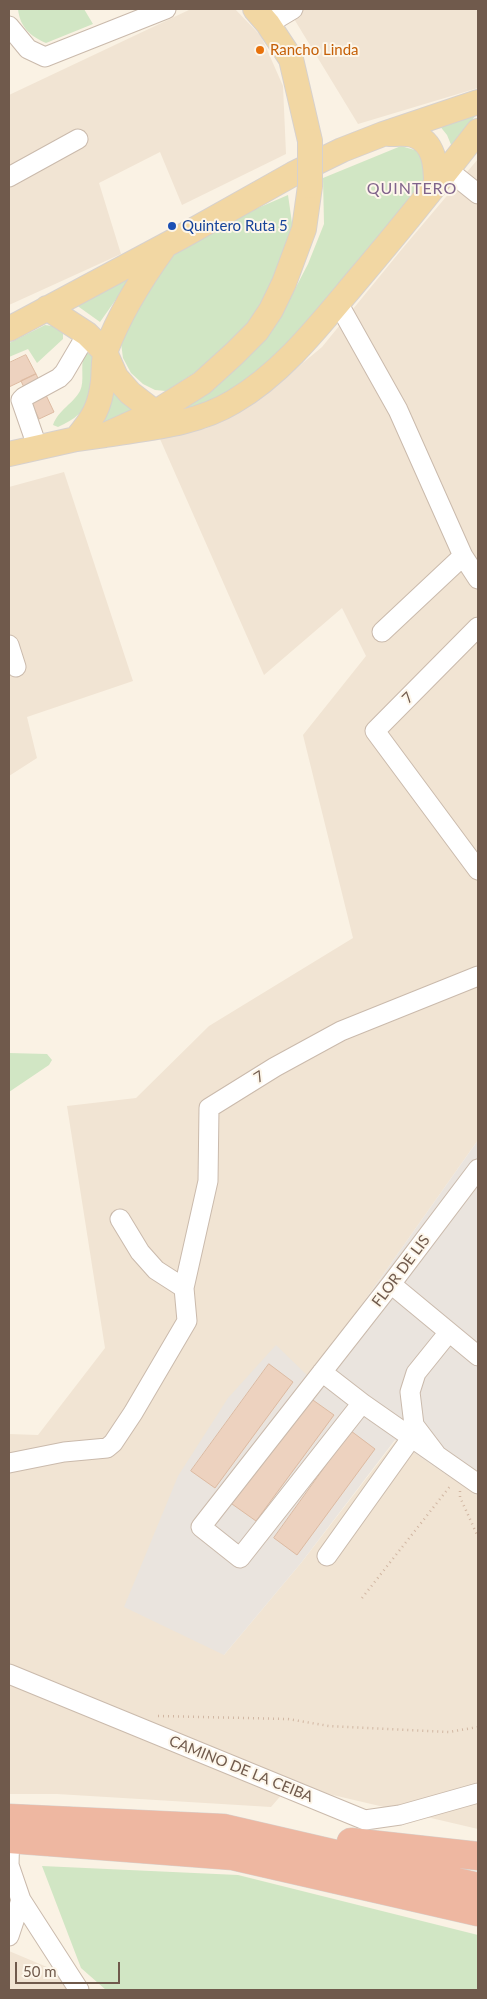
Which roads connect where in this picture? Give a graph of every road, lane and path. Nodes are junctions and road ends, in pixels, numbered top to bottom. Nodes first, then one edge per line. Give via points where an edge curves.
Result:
1 (164, 9) edge
2 (293, 9) edge
3 (262, 16) edge
4 (9, 26) edge
5 (478, 102) edge
6 (478, 132) edge
7 (383, 134) junction
8 (78, 139) dead end
9 (9, 177) edge
10 (437, 184) junction
11 (478, 194) edge
12 (167, 244) junction
13 (338, 303) junction
14 (48, 308) junction
15 (9, 329) edge
16 (87, 334) junction
17 (105, 352) junction
18 (163, 419) junction
19 (76, 439) junction
20 (38, 449) junction
21 (9, 454) edge
22 (463, 556) junction
23 (478, 579) edge
24 (478, 628) edge
25 (382, 632) dead end
26 (9, 645) edge
27 (16, 667) dead end
28 (478, 870) edge
29 (478, 976) edge
30 (477, 1172) edge
31 (120, 1219) dead end
32 (391, 1284) junction
33 (184, 1288) junction
34 (449, 1332) junction
35 (478, 1356) edge
36 (322, 1372) junction
37 (362, 1403) junction
38 (412, 1437) junction
39 (436, 1454) junction
40 (9, 1463) edge
41 (461, 1472) junction
42 (478, 1484) edge
43 (478, 1537) edge
44 (327, 1556) dead end
45 (362, 1598) dead end
46 (9, 1674) edge
47 (150, 1716) dead end
48 (478, 1727) edge
49 (478, 1793) edge
50 (400, 1815) junction
51 (9, 1828) edge
52 (223, 1828) junction
53 (361, 1844) junction
54 (478, 1856) edge
55 (478, 1887) edge
56 (21, 1900) junction
57 (478, 1912) edge
58 (9, 1936) edge
59 (79, 1990) edge

1 - 4 street via 45,57 28,49
2 - 3 street
3 - 18 main road, bridge via 291,58 310,141 310,186 304,229 284,283 257,331
5 - 7 main road
6 - 10 main road
7 - 10 main road via 413,135 427,144 435,160
7 - 12 main road via 293,174
8 - 9 street
10 - 11 street
10 - 13 main road
12 - 14 main road
12 - 17 main road via 140,281
13 - 18 main road via 270,375 232,402 212,412
13 - 22 street via 398,410
14 - 15 main road
14 - 16 main road
16 - 17 main road
16 - 20 street via 64,373 21,400
17 - 18 main road via 116,377 130,393
17 - 19 main road via 102,390 94,417
18 - 19 main road via 105,435
19 - 20 main road
20 - 21 main road
22 - 23 street
22 - 25 street
24 - 28 street, 7 via 375,731
26 - 27 street
29 - 33 street, 7 via 341,1031 209,1108 208,1181
30 - 32 street, FLOR DE LIS
31 - 33 street via 140,1252 156,1270
32 - 34 street
32 - 36 street, FLOR DE LIS
33 - 40 street via 188,1321 113,1443 107,1448 64,1452
34 - 35 street
34 - 39 street via 416,1374 410,1392 414,1425
36 - 37 street
36 - 37 street, FLOR DE LIS via 201,1527 240,1558
37 - 38 street
38 - 39 street
38 - 44 street
39 - 41 street
41 - 42 street
41 - 43 path via 460,1497
41 - 45 path
46 - 50 street, CAMINO DE LA CEIBA via 365,1820
47 - 48 path via 288,1719 329,1726 450,1732
49 - 50 street, CAMINO DE LA CEIBA
50 - 53 street
51 - 52 highway
51 - 56 street via 9,1865
51 - 57 highway via 233,1856
52 - 53 highway
52 - 55 highway
53 - 54 highway
56 - 58 street
56 - 59 street

